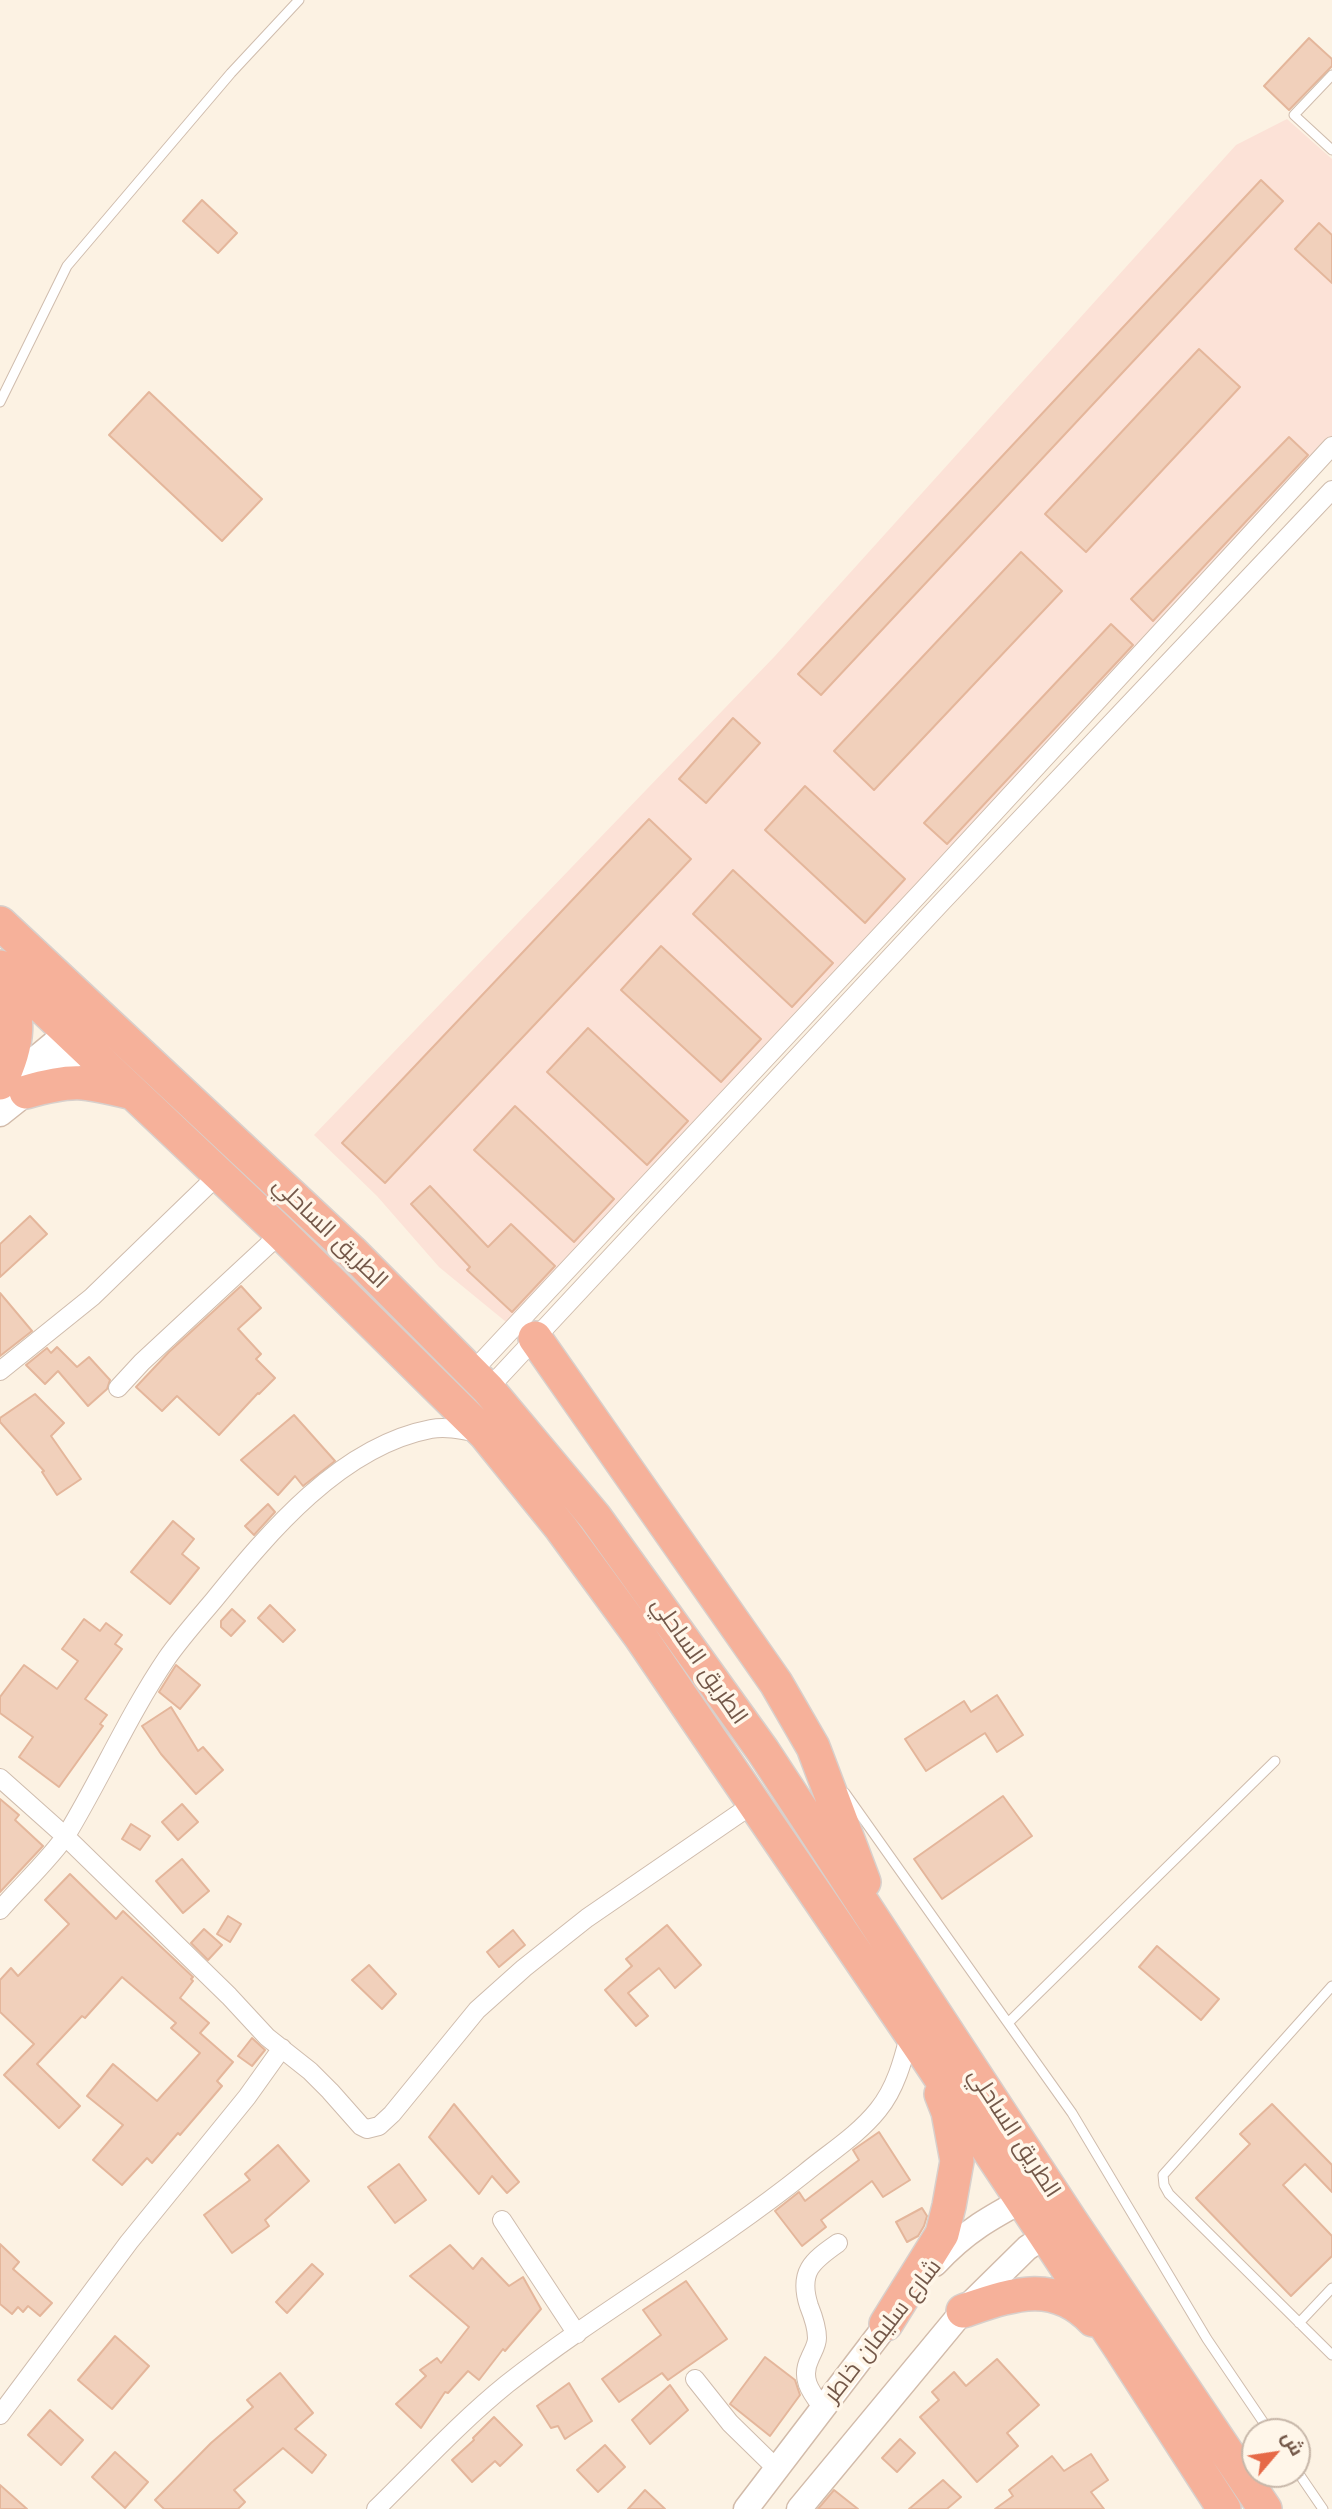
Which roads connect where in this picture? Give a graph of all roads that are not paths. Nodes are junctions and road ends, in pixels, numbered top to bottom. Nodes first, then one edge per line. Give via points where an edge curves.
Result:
1 (299, 0) edge
2 (1332, 75) edge
3 (1332, 150) edge
4 (0, 402) edge
5 (1332, 446) edge
6 (1332, 491) edge
7 (1202, 589) junction
8 (1223, 606) junction
9 (924, 889) junction
10 (940, 904) junction
11 (0, 923) edge
12 (4, 971) edge
13 (103, 1018) junction
14 (77, 1039) junction
15 (9, 1088) edge
16 (134, 1093) junction
17 (0, 1114) edge
18 (218, 1175) junction
19 (281, 1233) junction
20 (535, 1338) junction
21 (0, 1371) edge
22 (479, 1381) junction
23 (118, 1388) dead end
24 (485, 1434) junction
25 (813, 1747) junction
26 (1275, 1761) dead end
27 (0, 1778) edge
28 (753, 1804) junction
29 (65, 1836) junction
30 (0, 1910) edge
31 (887, 1943) junction
32 (1332, 1986) edge
33 (1008, 2023) junction
34 (918, 2044) junction
35 (282, 2048) junction
36 (1036, 2193) junction
37 (502, 2220) dead end
38 (1058, 2228) junction
39 (838, 2243) dead end
40 (1332, 2288) edge
41 (963, 2311) junction
42 (1299, 2323) junction
43 (886, 2325) junction
44 (576, 2334) junction
45 (1121, 2349) junction
46 (1332, 2355) edge
47 (695, 2379) dead end
48 (822, 2407) junction
49 (0, 2415) edge
50 (1261, 2418) edge
51 (776, 2468) junction
52 (1309, 2488) edge
53 (754, 2506) edge
54 (376, 2509) edge
55 (799, 2509) edge
56 (1224, 2509) edge
57 (1265, 2509) edge
58 (1323, 2509) edge

1 - 4 lane via 67,266
2 - 3 lane via 1294,114
5 - 7 street
6 - 8 street
7 - 8 street
7 - 9 street
8 - 10 street
9 - 10 street
9 - 22 street
10 - 20 street
11 - 13 highway, الطريق الساحلي
12 - 14 highway, الطريق الساحلي
12 - 15 highway via 17,1021
13 - 14 main road
13 - 22 highway, الطريق الساحلي via 353,1253
14 - 15 main road
14 - 16 highway, الطريق الساحلي
15 - 16 highway via 73,1081
15 - 17 main road
16 - 18 highway, الطريق الساحلي
18 - 19 highway, الطريق الساحلي
18 - 21 street via 92,1297
19 - 23 street
19 - 24 highway, الطريق الساحلي
20 - 22 street
20 - 25 highway via 776,1683
22 - 31 highway, الطريق الساحلي via 595,1517 665,1612
24 - 28 highway, الطريق الساحلي via 640,1636
24 - 29 street via 433,1429 368,1452 264,1541 168,1656
25 - 31 highway
25 - 33 lane
26 - 33 lane
27 - 29 street
28 - 34 highway, الطريق الساحلي
28 - 35 street via 587,1918 524,1968 477,2010 379,2126 361,2126
29 - 30 street
29 - 35 street
31 - 36 highway, الطريق الساحلي
32 - 42 lane via 1163,2175 1169,2194
33 - 50 lane via 1072,2113 1207,2339
34 - 36 highway, الطريق الساحلي
34 - 43 highway via 948,2112 957,2161 942,2234
34 - 44 street via 877,2111 856,2131 737,2225
35 - 49 street via 128,2242
36 - 38 highway, الطريق الساحلي
36 - 43 main road, شارع سليمان خاطر via 955,2242
37 - 44 street
38 - 41 main road, شارع سليمان خاطر via 1027,2248
38 - 45 highway, الطريق الساحلي
38 - 57 highway, الطريق الساحلي
39 - 48 street via 811,2264 805,2289 817,2342 805,2378
40 - 42 lane
41 - 45 highway via 1030,2292 1050,2295 1084,2311
41 - 55 main road, شارع سليمان خاطر
42 - 46 lane
43 - 48 main road, شارع سليمان خاطر
44 - 54 street via 506,2385
45 - 56 highway, الطريق الساحلي
47 - 51 street via 730,2423
48 - 51 main road, شارع سليمان خاطر
51 - 53 main road, شارع سليمان خاطر
52 - 58 lane

